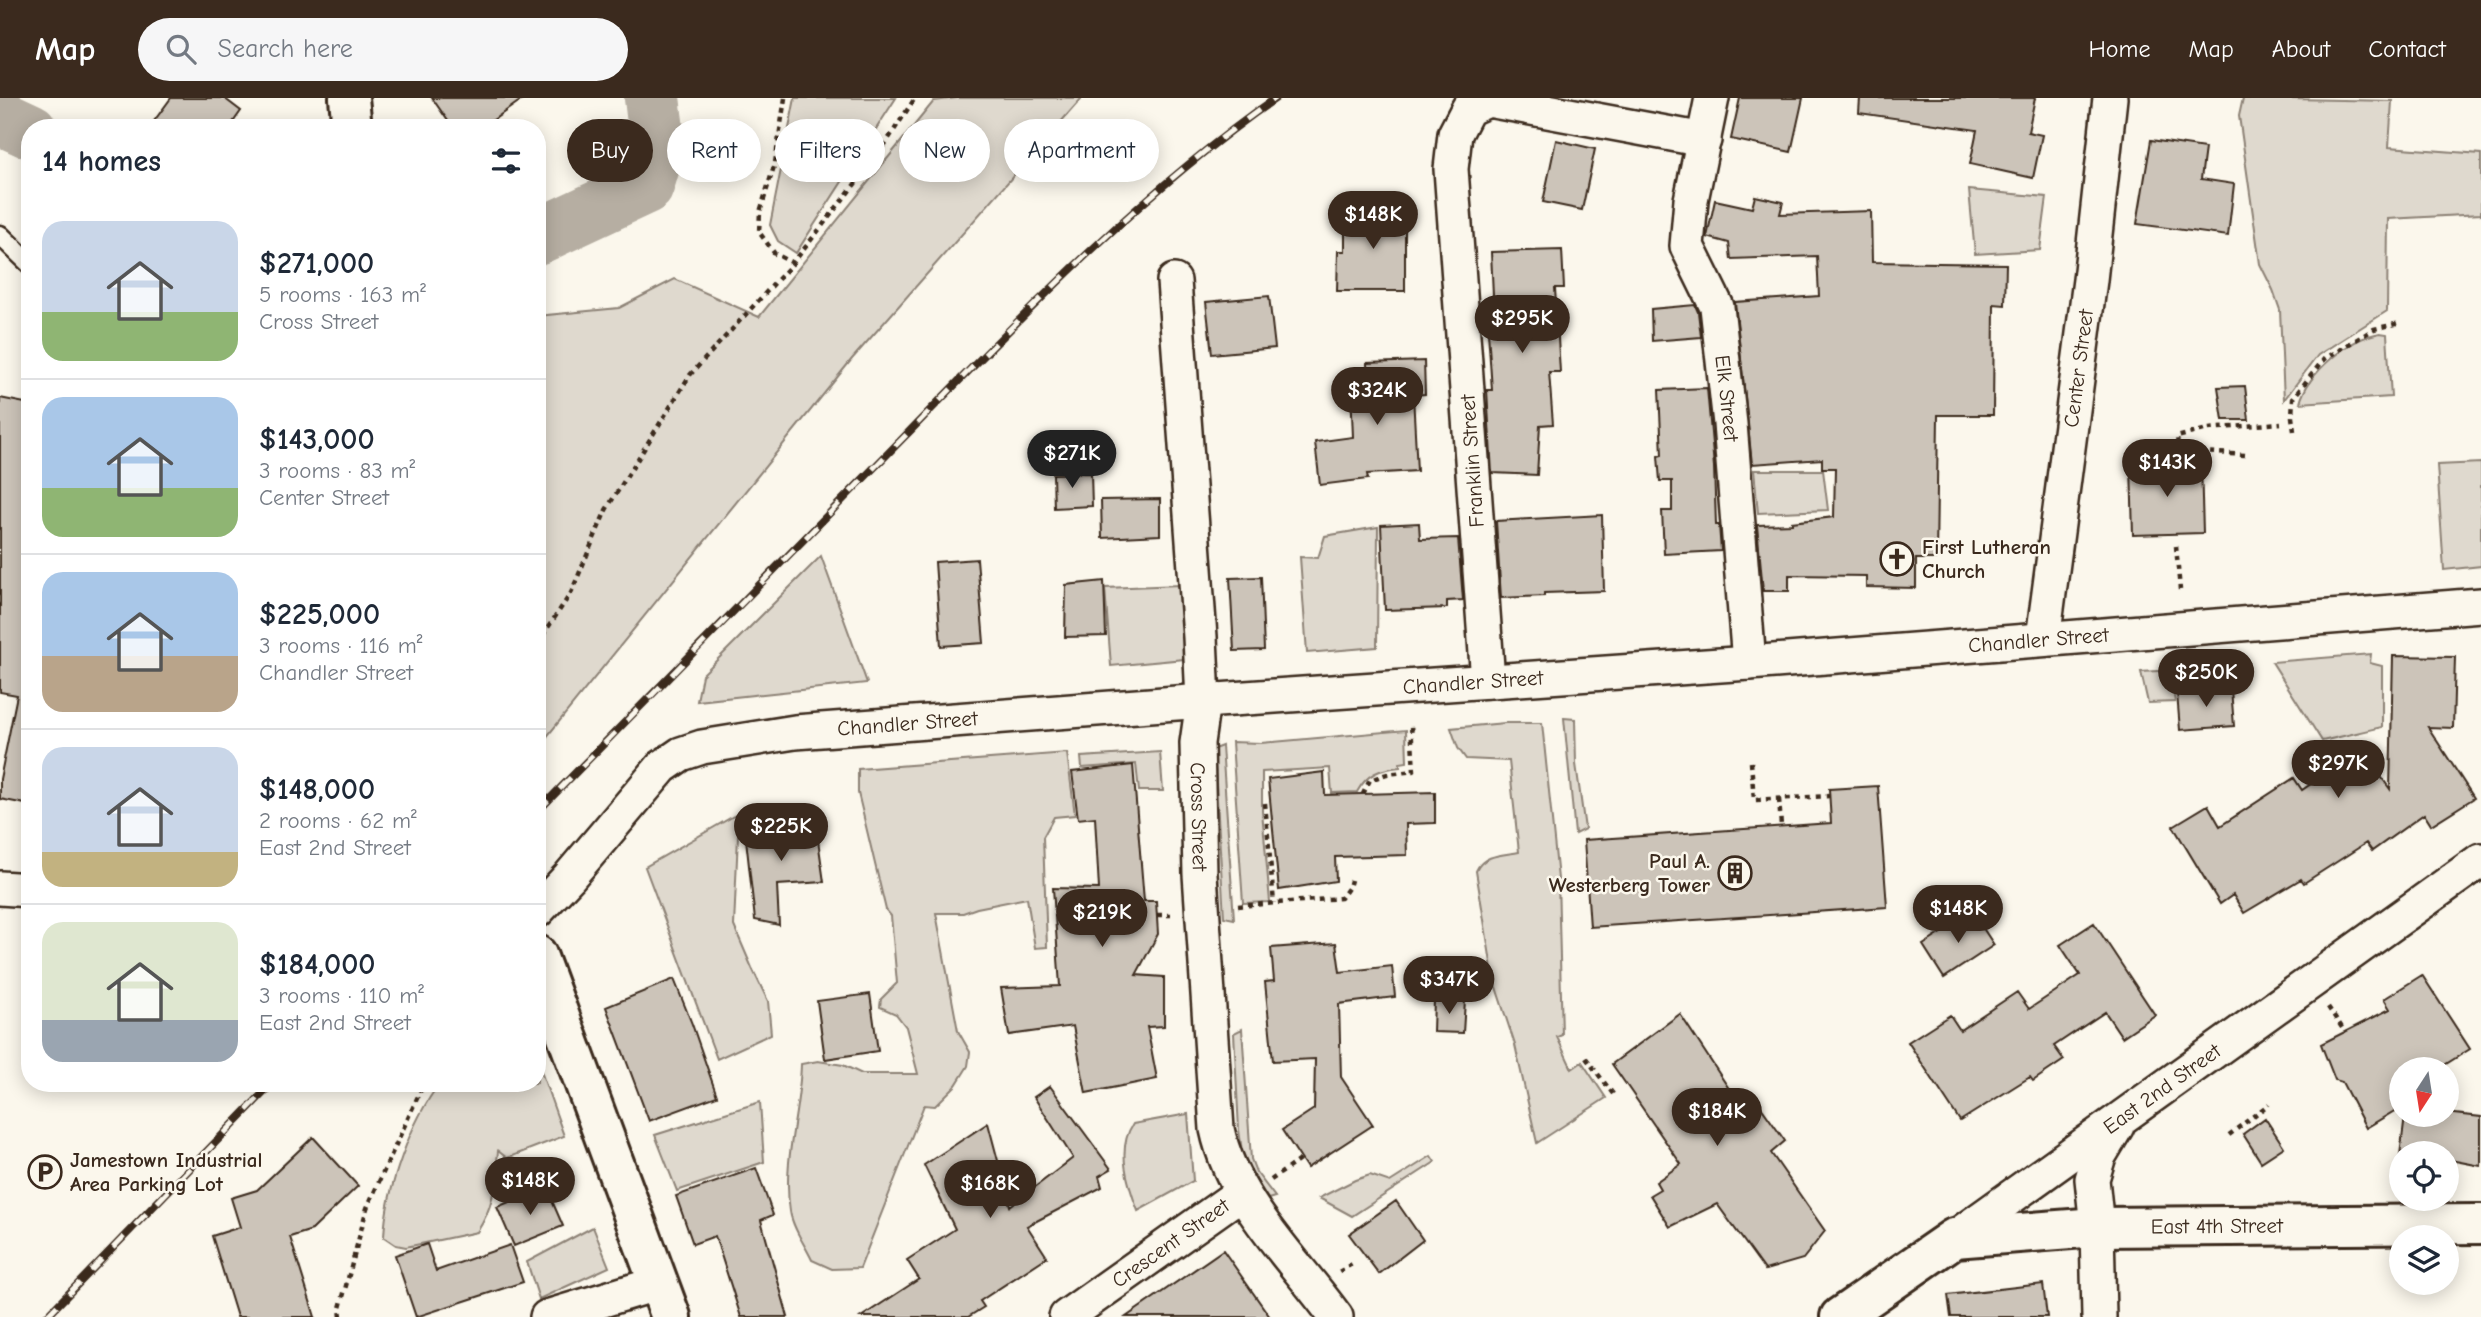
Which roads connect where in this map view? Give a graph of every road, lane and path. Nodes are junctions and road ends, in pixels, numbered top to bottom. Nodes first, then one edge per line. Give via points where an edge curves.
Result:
1 (349, 98) edge
2 (785, 98) edge
3 (915, 98) edge
4 (1712, 98) edge
5 (2110, 98) edge
6 (351, 119) edge
7 (1704, 140) junction
8 (0, 235) edge
9 (21, 255) edge
10 (793, 263) junction
11 (1174, 281) dead end
12 (2400, 323) dead end
13 (2281, 423) dead end
14 (2294, 431) dead end
15 (2245, 455) dead end
16 (2176, 546) dead end
17 (2180, 590) dead end
18 (2481, 605) edge
19 (546, 631) edge
20 (2043, 639) junction
21 (1749, 663) junction
22 (1488, 681) junction
23 (1203, 701) junction
24 (1411, 725) dead end
25 (1751, 761) dead end
26 (1363, 794) dead end
27 (1829, 796) dead end
28 (1779, 799) junction
29 (1265, 803) dead end
30 (1781, 826) dead end
31 (2481, 860) edge
32 (1351, 880) dead end
33 (0, 888) edge
34 (21, 889) edge
35 (546, 901) edge
36 (1274, 903) junction
37 (1238, 906) dead end
38 (546, 979) edge
39 (2328, 1007) dead end
40 (2345, 1032) dead end
41 (1586, 1058) dead end
42 (420, 1092) edge
43 (1616, 1098) dead end
44 (2269, 1104) dead end
45 (2122, 1119) junction
46 (2229, 1135) dead end
47 (1301, 1159) dead end
48 (1256, 1187) junction
49 (2481, 1224) edge
50 (2097, 1227) junction
51 (1954, 1238) junction
52 (1355, 1262) dead end
53 (1336, 1274) dead end
54 (665, 1300) edge
55 (341, 1317) edge
56 (547, 1317) edge
57 (1066, 1317) edge
58 (1336, 1317) edge
59 (1840, 1317) edge
60 (2099, 1317) edge

1 - 6 main road
2 - 10 path via 759,232 775,254
3 - 10 path via 880,152
4 - 7 street
5 - 20 street, Center Street
7 - 21 street, Elk Street via 1686,246 1717,307
7 - 22 street, Franklin Street via 1488,100 1468,109 1455,134 1451,169
8 - 9 lane
10 - 19 path via 701,362 662,418 606,510 572,593
11 - 23 street, Cross Street
12 - 14 path via 2374,329 2323,359 2293,398
13 - 15 path via 2208,429 2177,437 2178,446 2190,451
16 - 17 path
18 - 20 street, Chandler Street
20 - 21 street, Chandler Street
21 - 22 street, Chandler Street
22 - 23 street, Chandler Street
23 - 35 street, Chandler Street via 795,732 702,747 662,767
23 - 48 street, Cross Street via 1197,743 1200,874 1217,1129 1222,1149
24 - 26 path via 1414,772 1370,780
25 - 28 path via 1754,800
27 - 28 path
28 - 30 path
29 - 36 path
31 - 45 street, East 2nd Street
32 - 36 path via 1341,898
33 - 34 street
36 - 37 path
38 - 54 main road
39 - 40 path
41 - 43 path
42 - 55 path via 367,1208
44 - 46 path
45 - 50 street via 2099,1156 2092,1179
45 - 51 street, East 2nd Street
47 - 48 path
48 - 57 street, Crescent Street
48 - 58 street, Cross Street
49 - 50 main road, East 4th Street
50 - 51 main road, East 4th Street
50 - 60 street
51 - 59 main road, East 2nd Street
52 - 53 path
54 - 56 street

